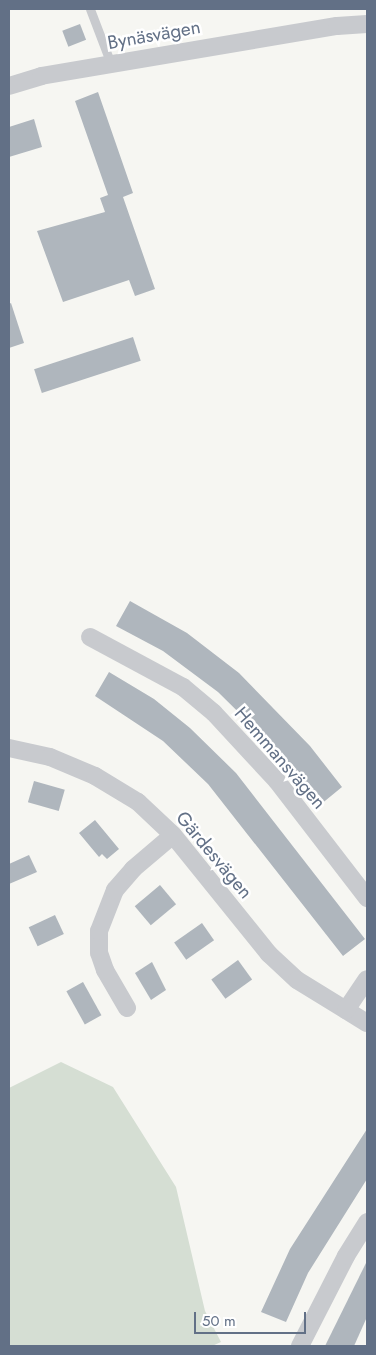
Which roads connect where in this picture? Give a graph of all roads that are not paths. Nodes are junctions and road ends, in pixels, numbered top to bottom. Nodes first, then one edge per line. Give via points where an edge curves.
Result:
1 (90, 9) edge
2 (367, 24) edge
3 (111, 64) junction
4 (9, 86) edge
5 (90, 637) dead end
6 (9, 748) edge
7 (173, 835) junction
8 (367, 898) edge
9 (367, 979) edge
10 (127, 1008) dead end
11 (346, 1010) junction
12 (367, 1023) edge
13 (367, 1222) edge
14 (300, 1346) edge

1 - 3 lane
2 - 3 street, Bynäsvägen via 337,26
3 - 4 street, Bynäsvägen via 41,76
5 - 8 street, Hemmansvägen via 183,687 214,713 277,781
6 - 7 street, Gärdesvägen via 50,756 95,776 138,802
7 - 10 street via 133,869 115,890 99,931 99,953
7 - 11 street, Gärdesvägen via 269,954 297,980
9 - 11 street
11 - 12 street, Gärdesvägen
13 - 14 street

